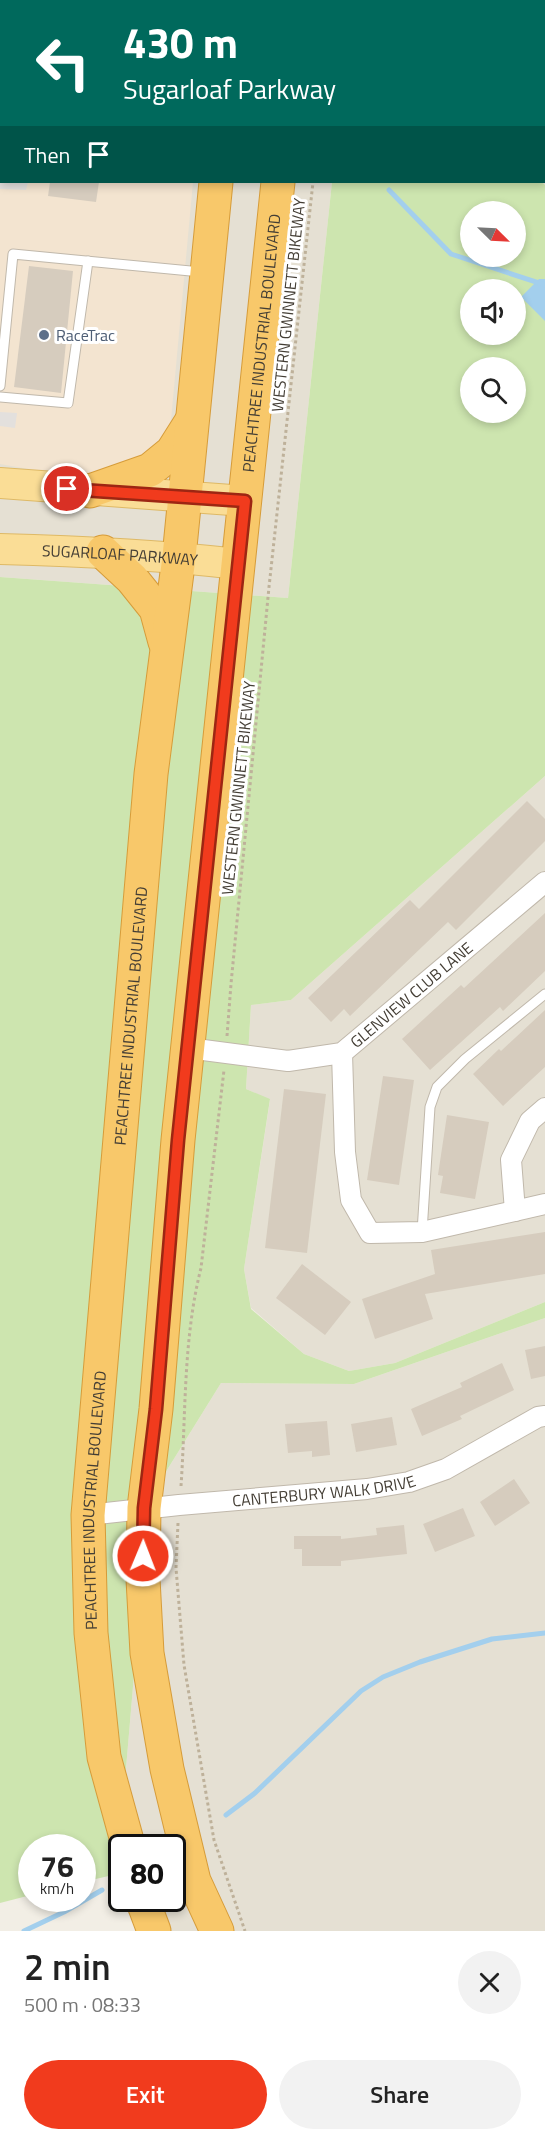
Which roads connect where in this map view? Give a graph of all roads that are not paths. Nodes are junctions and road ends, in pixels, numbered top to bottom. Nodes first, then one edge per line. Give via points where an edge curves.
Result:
1 (216, 183) edge
2 (278, 183) edge
3 (88, 261) junction
4 (206, 272) junction
5 (0, 386) edge
6 (0, 397) edge
7 (192, 420) junction
8 (0, 483) edge
9 (90, 490) junction
10 (184, 498) junction
11 (245, 501) junction
12 (0, 549) edge
13 (103, 552) junction
14 (180, 557) junction
15 (238, 564) junction
16 (167, 647) junction
17 (541, 888) edge
18 (545, 994) edge
19 (188, 1048) junction
20 (342, 1053) junction
21 (545, 1108) edge
22 (545, 1204) edge
23 (514, 1211) junction
24 (422, 1232) junction
25 (545, 1416) edge
26 (144, 1508) junction
27 (88, 1515) junction
28 (125, 1834) edge
29 (147, 1912) edge
30 (154, 1931) edge
31 (217, 1931) edge

1 - 4 highway, PEACHTREE INDUSTRIAL BOULEVARD
2 - 11 highway, PEACHTREE INDUSTRIAL BOULEVARD
3 - 4 lane
3 - 5 lane via 13,254
3 - 6 lane via 68,403
4 - 7 highway, PEACHTREE INDUSTRIAL BOULEVARD
7 - 9 highway via 172,452 150,470
7 - 10 highway, PEACHTREE INDUSTRIAL BOULEVARD
8 - 9 main road
9 - 10 main road
10 - 11 main road
10 - 14 highway, PEACHTREE INDUSTRIAL BOULEVARD
11 - 15 highway, PEACHTREE INDUSTRIAL BOULEVARD
12 - 13 main road, SUGARLOAF PARKWAY
13 - 14 main road, SUGARLOAF PARKWAY
13 - 16 highway via 156,609
14 - 15 main road, SUGARLOAF PARKWAY
14 - 16 highway, PEACHTREE INDUSTRIAL BOULEVARD
15 - 19 highway, PEACHTREE INDUSTRIAL BOULEVARD
16 - 27 highway, PEACHTREE INDUSTRIAL BOULEVARD via 151,774
17 - 20 street, GLENVIEW CLUB LANE
18 - 24 lane via 437,1087 430,1107
19 - 20 street, GLENVIEW CLUB LANE via 288,1061
19 - 26 highway, PEACHTREE INDUSTRIAL BOULEVARD
20 - 24 street via 345,1152 351,1200 370,1233
21 - 23 street via 530,1121 511,1161
22 - 23 street
23 - 24 street
25 - 26 street, CANTERBURY WALK DRIVE via 446,1469 409,1482
26 - 27 street, CANTERBURY WALK DRIVE
26 - 31 highway, PEACHTREE INDUSTRIAL BOULEVARD via 147,1653 163,1746 194,1881
27 - 28 highway, PEACHTREE INDUSTRIAL BOULEVARD via 91,1633 104,1757
29 - 30 highway

